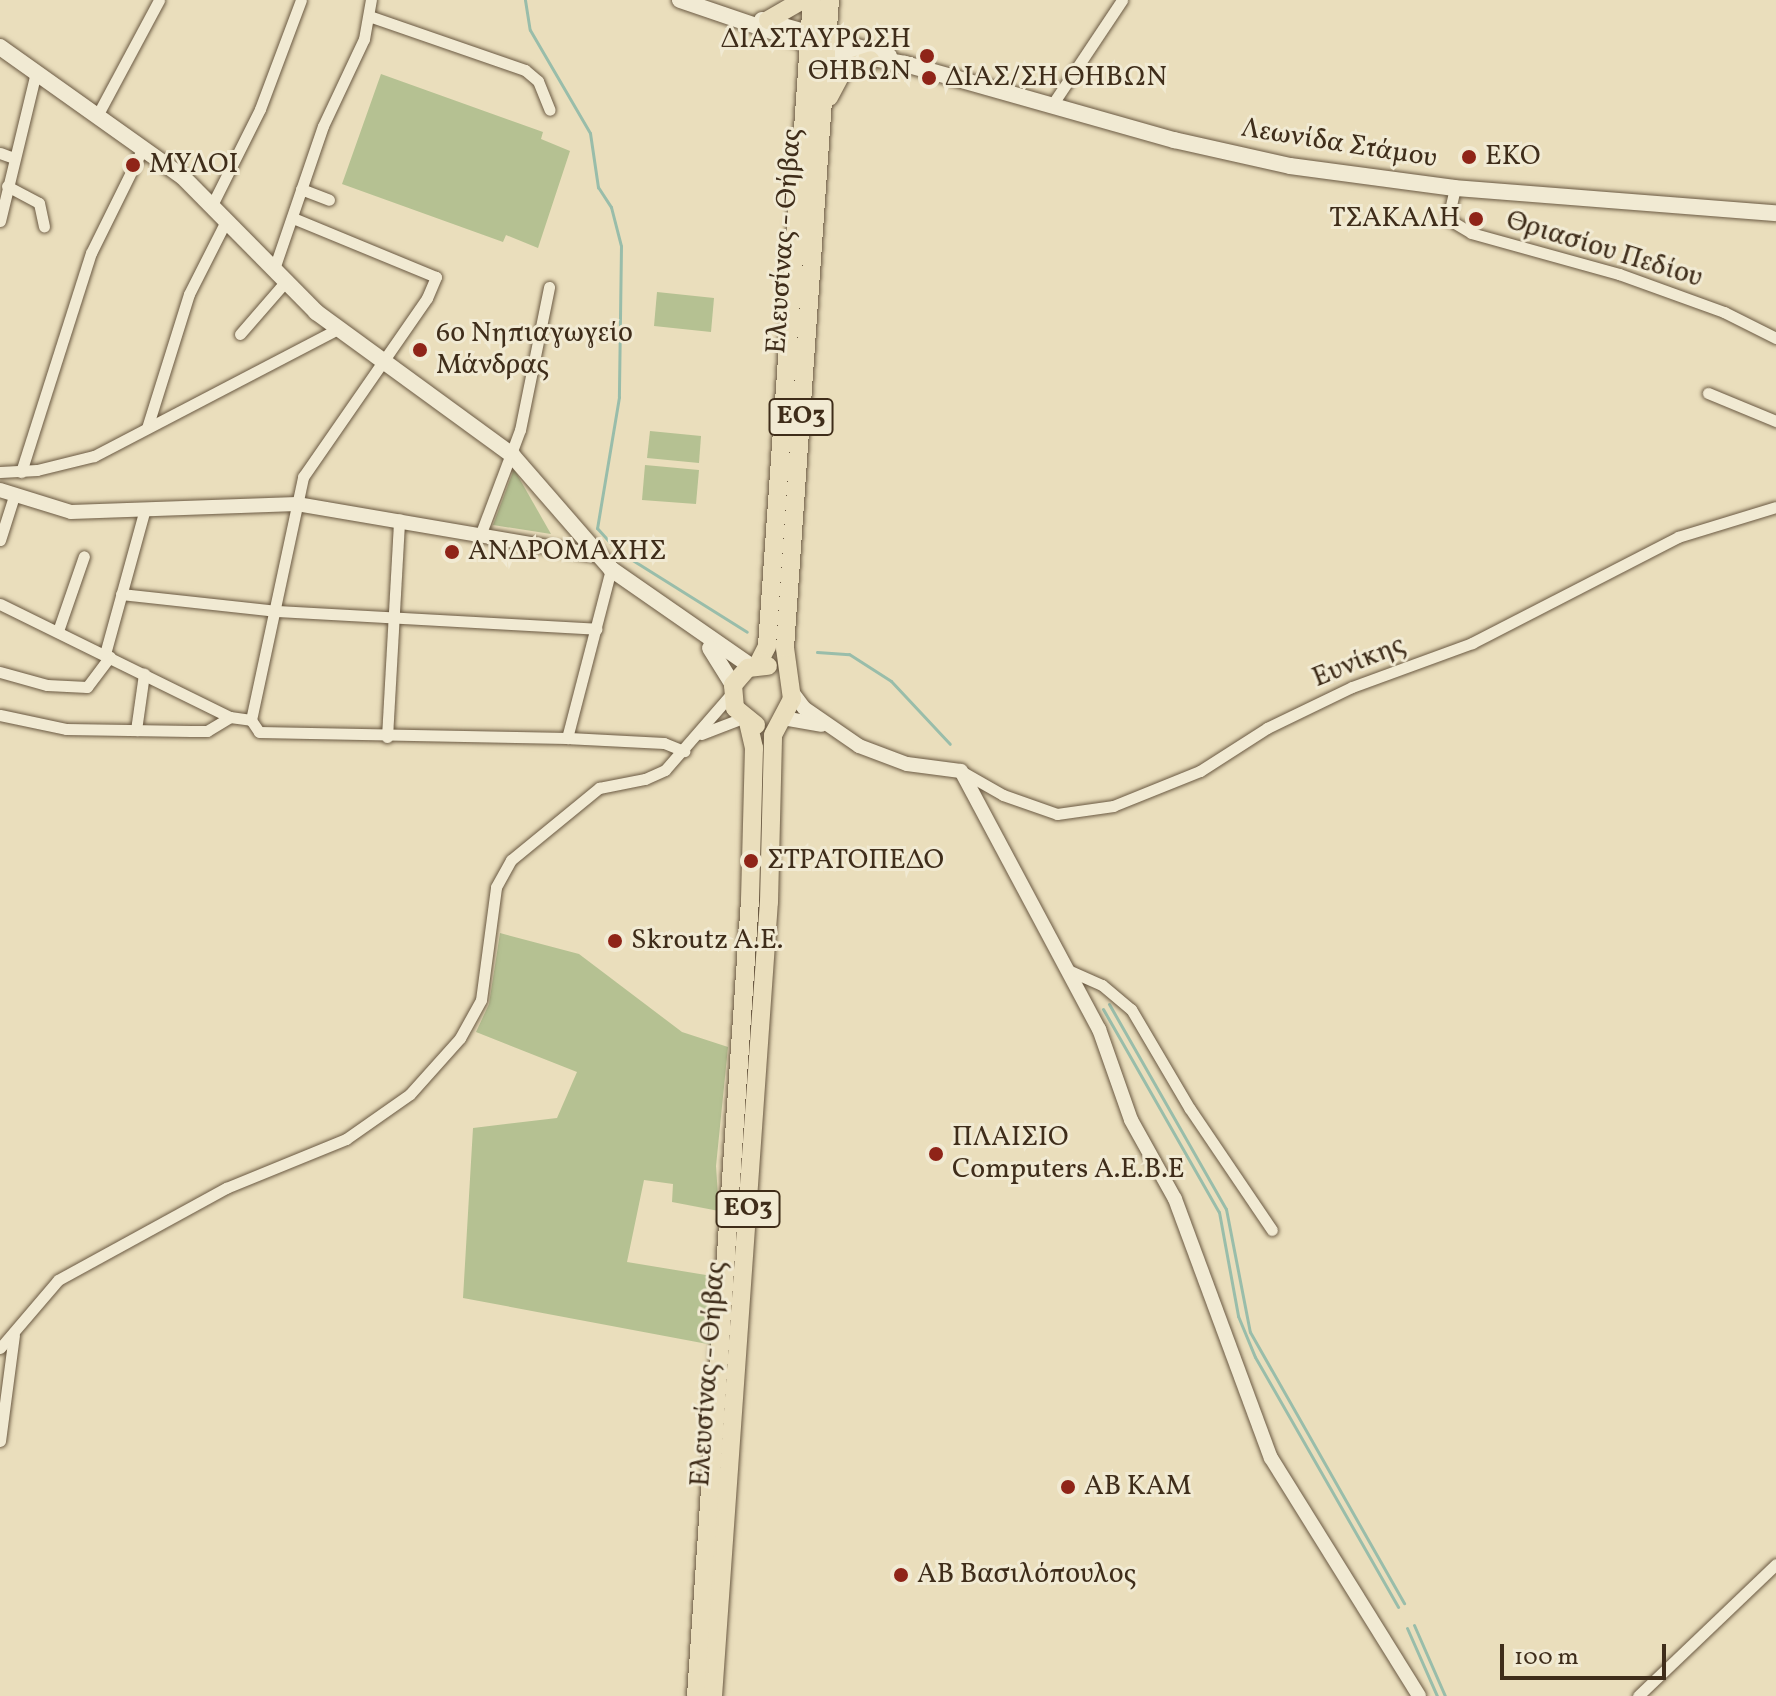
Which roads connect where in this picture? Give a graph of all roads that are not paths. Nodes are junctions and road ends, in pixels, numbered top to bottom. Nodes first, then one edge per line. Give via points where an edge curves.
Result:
1 (159, 0) edge
2 (301, 0) edge
3 (371, 0) edge
4 (680, 0) edge
5 (802, 0) edge
6 (812, 0) edge
7 (830, 0) edge
8 (1122, 0) edge
9 (369, 16) junction
10 (744, 19) junction
11 (768, 20) junction
12 (818, 40) junction
13 (0, 47) edge
14 (871, 60) junction
15 (905, 64) junction
16 (36, 72) junction
17 (1052, 105) junction
18 (550, 110) dead end
19 (98, 114) junction
20 (821, 127) junction
21 (143, 148) junction
22 (0, 153) edge
23 (14, 158) junction
24 (7, 186) junction
25 (1455, 188) junction
26 (301, 189) junction
27 (329, 200) dead end
28 (213, 203) junction
29 (1776, 213) edge
30 (293, 218) junction
31 (227, 219) junction
32 (0, 221) edge
33 (44, 226) dead end
34 (280, 275) junction
35 (549, 287) dead end
36 (338, 329) junction
37 (240, 334) dead end
38 (1776, 338) edge
39 (384, 363) junction
40 (1708, 393) dead end
41 (1776, 421) edge
42 (147, 428) junction
43 (512, 455) junction
44 (0, 472) edge
45 (21, 472) junction
46 (7, 493) edge
47 (297, 504) junction
48 (1776, 507) edge
49 (145, 509) junction
50 (399, 519) junction
51 (481, 533) junction
52 (0, 540) edge
53 (596, 555) junction
54 (84, 556) dead end
55 (611, 569) junction
56 (121, 594) junction
57 (0, 604) edge
58 (277, 611) junction
59 (392, 615) junction
60 (684, 620) junction
61 (596, 629) junction
62 (58, 631) junction
63 (108, 655) junction
64 (754, 666) junction
65 (0, 672) edge
66 (144, 674) junction
67 (789, 684) junction
68 (733, 689) junction
69 (0, 715) edge
70 (230, 717) junction
71 (251, 720) junction
72 (745, 720) junction
73 (780, 720) junction
74 (136, 730) junction
75 (835, 730) junction
76 (387, 737) junction
77 (567, 738) junction
78 (694, 739) junction
79 (684, 751) junction
80 (961, 771) junction
81 (1068, 970) junction
82 (1272, 1230) dead end
83 (14, 1335) junction
84 (0, 1348) edge
85 (0, 1441) edge
86 (1776, 1564) edge
87 (696, 1696) edge
88 (713, 1696) edge
89 (1419, 1696) edge
90 (1638, 1696) edge

1 - 19 street
2 - 28 street via 260,109
3 - 9 street
4 - 10 main road
5 - 11 main road
6 - 12 main road, Ελευσίνας - Θήβας / ΕΟ3
7 - 12 main road, Ελευσίνας - Θήβας / ΕΟ3
8 - 17 street
9 - 18 street via 525,70 538,81
9 - 26 street
10 - 11 main road
10 - 12 main road
11 - 12 main road
12 - 14 main road, Λεωνίδα Στάμου
12 - 15 main road, Λεωνίδα Στάμου
12 - 20 main road, Ελευσίνας - Θήβας / ΕΟ3
12 - 64 main road, Ελευσίνας - Θήβας / ΕΟ3 via 767,646
13 - 16 main road
14 - 15 main road, Λεωνίδα Στάμου
14 - 20 main road, ΕΟ3 via 839,74
15 - 17 main road, Λεωνίδα Στάμου
16 - 19 main road
16 - 23 street
17 - 25 main road, Λεωνίδα Στάμου via 1257,159
19 - 21 main road
20 - 67 main road, Ελευσίνας - Θήβας / ΕΟ3
21 - 28 main road
21 - 45 street via 91,253
22 - 23 street
23 - 24 street
24 - 32 street
24 - 33 street via 39,203
25 - 29 main road, Λεωνίδα Στάμου
25 - 38 street, Θριασίου Πεδίου via 1448,219 1471,233 1619,274 1724,312
26 - 27 street
26 - 30 street
28 - 31 main road
30 - 34 street
30 - 39 street via 436,277
31 - 34 main road
31 - 42 street via 189,294
34 - 36 main road
34 - 37 street
35 - 43 street
36 - 39 main road
36 - 42 street
39 - 43 main road
39 - 47 street via 303,477
40 - 41 street
42 - 45 street via 94,456
43 - 51 street
43 - 53 main road
44 - 45 street
46 - 49 street via 71,512
46 - 52 street
47 - 49 street
47 - 50 street
47 - 58 street
48 - 80 street, Ευνίκης via 1678,537 1472,643 1352,687 1267,728 1200,771 1113,806 1057,814 1029,807
49 - 56 street
50 - 51 street
50 - 59 street
51 - 53 street
53 - 55 main road
54 - 62 street
55 - 60 main road
55 - 61 street
56 - 58 street
56 - 63 street
57 - 62 street
58 - 59 street
58 - 71 street
59 - 61 street
59 - 76 street
60 - 64 main road
60 - 68 main road
61 - 77 street
62 - 63 street
63 - 65 street via 87,687 47,685
63 - 66 street
64 - 67 main road via 773,667
64 - 68 main road, Ελευσίνας - Θήβας / ΕΟ3
66 - 70 street
66 - 74 street
67 - 73 main road, Ελευσίνας - Θήβας / ΕΟ3
67 - 75 street via 804,708
68 - 72 main road, Ελευσίνας - Θήβας / ΕΟ3
68 - 78 street
69 - 74 street via 66,729
70 - 71 street
70 - 74 street via 207,731
71 - 76 street via 259,732
72 - 73 main road
72 - 78 street via 722,722
72 - 87 main road, Ελευσίνας - Θήβας / ΕΟ3 via 754,759 750,900
73 - 75 street
73 - 88 main road, Ελευσίνας - Θήβας / ΕΟ3 via 773,735 769,902
75 - 80 street via 895,760
76 - 77 street
77 - 79 street via 664,743
78 - 79 street
79 - 83 street via 655,775 599,788 511,860 496,887 481,1000 460,1038 410,1094 346,1139 226,1188 58,1280
80 - 81 street
81 - 82 street via 1102,985 1131,1009 1190,1109
81 - 89 street via 1099,1029 1131,1120 1175,1199 1271,1458
83 - 84 street
83 - 85 street
86 - 90 street

